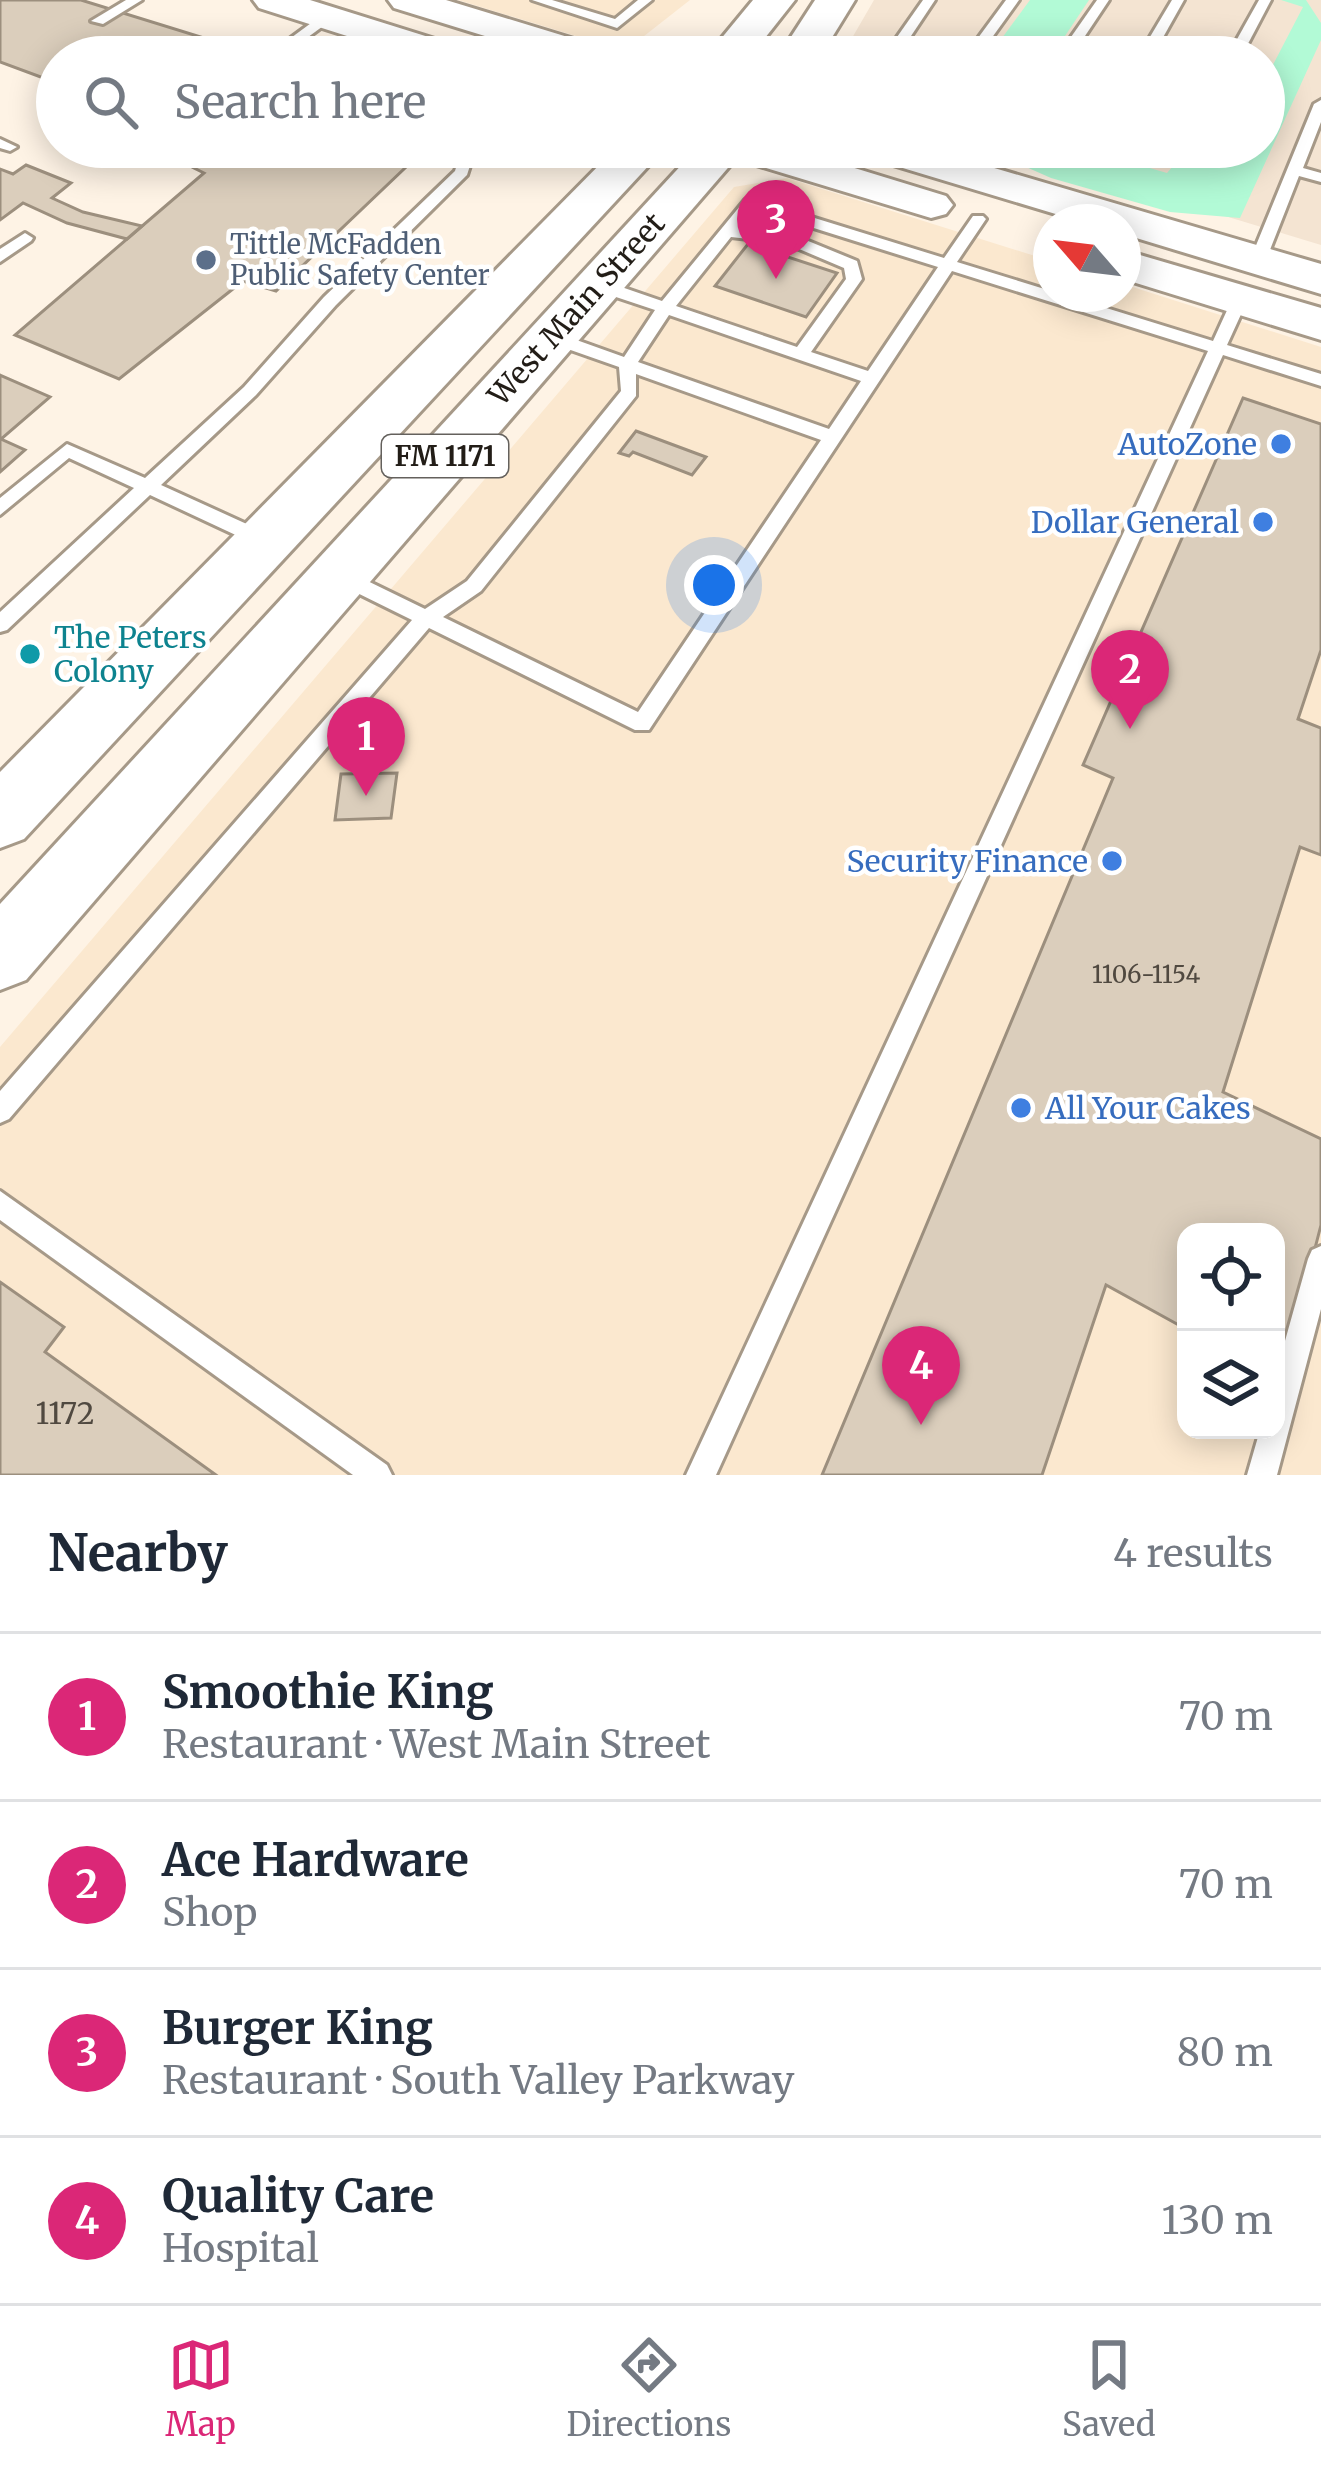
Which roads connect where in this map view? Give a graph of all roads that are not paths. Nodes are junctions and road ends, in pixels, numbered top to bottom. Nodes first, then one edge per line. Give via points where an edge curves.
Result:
1 (136, 0) edge
2 (272, 0) edge
3 (538, 0) edge
4 (646, 0) edge
5 (835, 0) edge
6 (929, 0) edge
7 (1013, 0) edge
8 (1102, 0) edge
9 (1178, 0) edge
10 (1265, 0) edge
11 (419, 2) edge
12 (327, 17) junction
13 (98, 21) dead end
14 (301, 36) edge
15 (386, 36) edge
16 (527, 36) edge
17 (812, 36) edge
18 (904, 36) edge
19 (986, 36) edge
20 (1078, 36) edge
21 (1157, 36) edge
22 (1245, 36) edge
23 (1321, 104) edge
24 (463, 168) edge
25 (624, 168) edge
26 (704, 168) edge
27 (810, 168) edge
28 (937, 168) edge
29 (1294, 170) junction
30 (1321, 178) edge
31 (996, 225) joint
32 (727, 232) junction
33 (25, 238) dead end
34 (0, 257) edge
35 (947, 266) junction
36 (1141, 266) edge
37 (1321, 279) edge
38 (1249, 280) junction
39 (598, 285) junction
40 (666, 307) junction
41 (1321, 324) edge
42 (550, 337) junction
43 (1218, 347) junction
44 (801, 354) junction
45 (627, 365) junction
46 (872, 380) junction
47 (1321, 380) edge
48 (834, 438) junction
49 (145, 485) junction
50 (0, 508) edge
51 (264, 540) junction
52 (339, 575) junction
53 (424, 620) junction
54 (0, 624) edge
55 (0, 818) edge
56 (0, 956) edge
57 (0, 1110) edge
58 (0, 1204) edge
59 (1321, 1259) edge
60 (1285, 1390) edge
61 (1272, 1439) edge
62 (377, 1475) edge
63 (701, 1475) edge
64 (1262, 1475) edge

1 - 13 lane
2 - 12 main road
3 - 4 lane via 617,24
5 - 17 main road
6 - 18 lane
7 - 19 lane
8 - 20 lane
9 - 21 lane
10 - 22 lane
11 - 16 main road
12 - 14 lane
12 - 15 main road
23 - 29 lane
24 - 49 lane via 250,391
25 - 51 main road, West Main Street / FM 1171
26 - 39 main road, West Main Street / FM 1171
27 - 31 main road
28 - 38 main road
29 - 30 lane
29 - 38 lane
31 - 35 lane
32 - 35 lane via 750,203
32 - 40 lane
32 - 44 lane via 830,253 851,266 854,278
33 - 34 lane
35 - 43 lane
35 - 46 lane
36 - 38 main road
37 - 38 main road
38 - 41 main road
38 - 43 lane
39 - 40 lane
39 - 42 main road, West Main Street / FM 1171
40 - 44 lane
40 - 45 lane
42 - 45 lane
42 - 52 main road, West Main Street / FM 1171
43 - 47 lane
43 - 63 lane
44 - 46 lane
45 - 48 lane
45 - 53 lane via 630,392 602,428 474,586
46 - 48 lane
48 - 53 lane via 642,724
49 - 50 lane via 67,450
49 - 51 lane
49 - 54 lane
51 - 52 main road
51 - 55 main road, West Main Street / FM 1171
52 - 53 lane
52 - 56 main road, West Main Street / FM 1171
53 - 57 lane
58 - 62 lane
59 - 60 lane
61 - 64 lane

